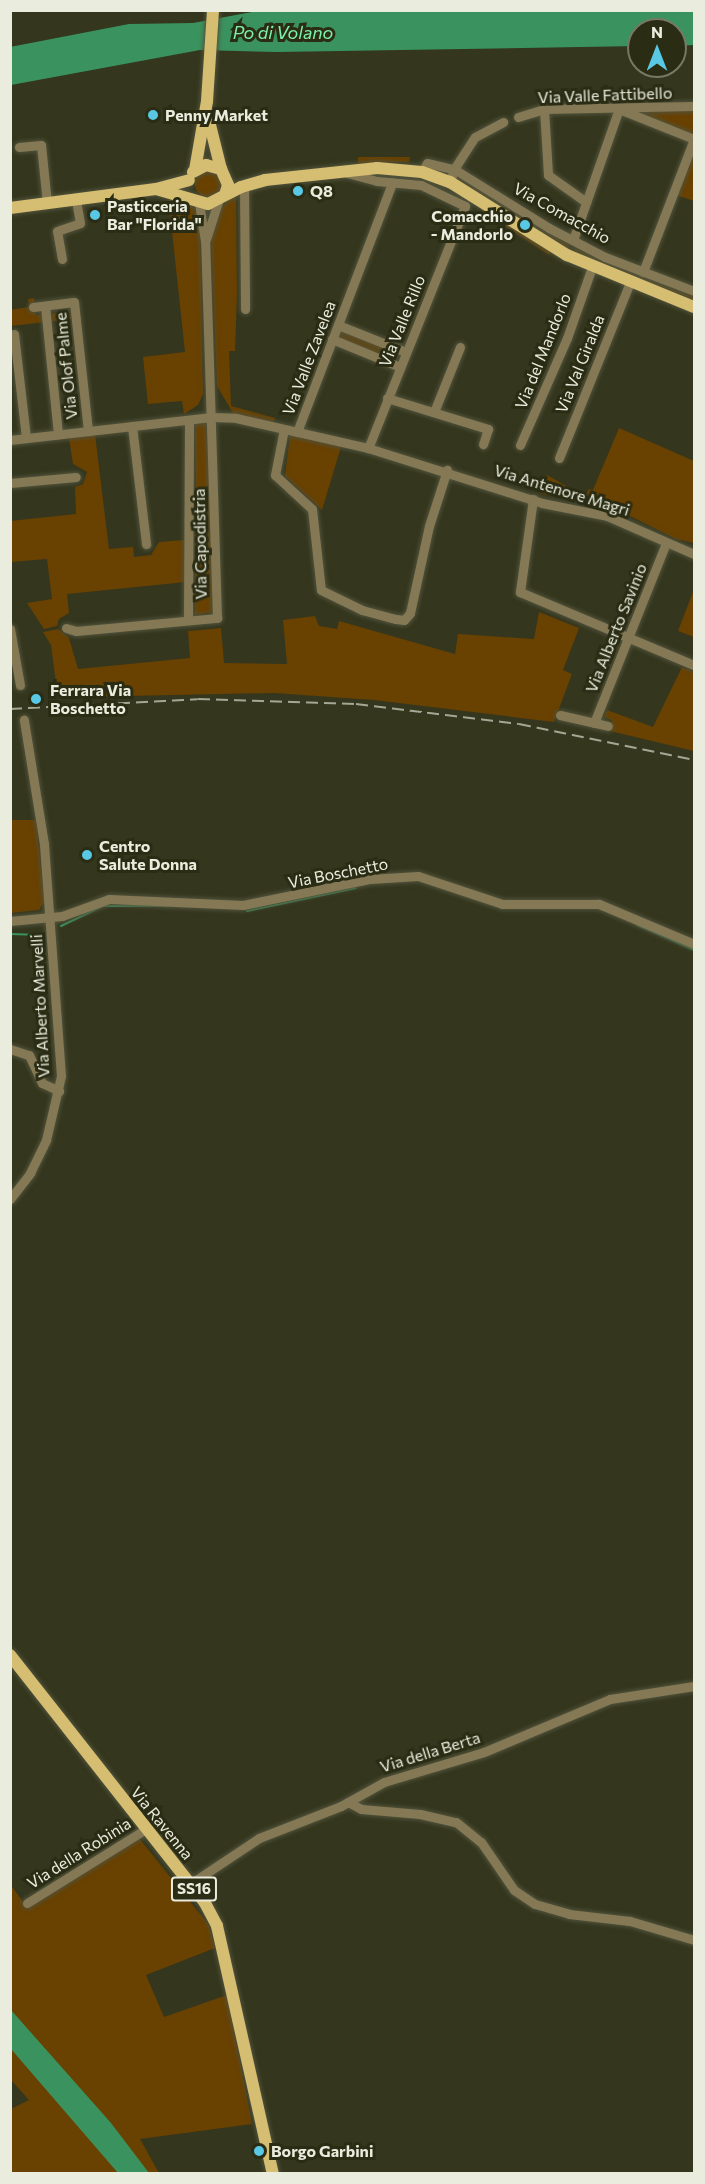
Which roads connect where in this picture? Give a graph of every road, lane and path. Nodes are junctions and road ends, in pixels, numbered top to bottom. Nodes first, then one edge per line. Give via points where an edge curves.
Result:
1 (213, 10) edge
2 (207, 102) junction
3 (694, 106) edge
4 (544, 109) junction
5 (619, 109) junction
6 (518, 117) dead end
7 (503, 122) dead end
8 (694, 139) edge
9 (19, 147) dead end
10 (377, 168) junction
11 (454, 169) junction
12 (341, 171) junction
13 (223, 172) junction
14 (422, 172) junction
15 (192, 175) junction
16 (265, 180) junction
17 (450, 182) junction
18 (392, 183) junction
19 (244, 186) junction
20 (156, 189) junction
21 (222, 198) junction
22 (76, 200) junction
23 (197, 200) junction
24 (586, 202) junction
25 (47, 203) junction
26 (10, 208) edge
27 (573, 240) junction
28 (205, 242) junction
29 (62, 260) dead end
30 (592, 267) junction
31 (643, 272) junction
32 (630, 282) junction
33 (694, 291) edge
34 (45, 306) junction
35 (33, 307) dead end
36 (694, 307) edge
37 (245, 309) dead end
38 (338, 325) junction
39 (14, 334) dead end
40 (332, 339) junction
41 (460, 347) dead end
42 (406, 352) junction
43 (400, 366) junction
44 (387, 398) junction
45 (434, 412) junction
46 (212, 417) junction
47 (189, 420) junction
48 (132, 426) junction
49 (284, 429) junction
50 (88, 431) junction
51 (297, 432) junction
52 (58, 435) junction
53 (26, 438) junction
54 (10, 440) edge
55 (483, 444) dead end
56 (520, 445) dead end
57 (368, 447) junction
58 (559, 458) dead end
59 (447, 470) junction
60 (76, 477) dead end
61 (10, 483) edge
62 (532, 499) junction
63 (666, 543) junction
64 (146, 544) dead end
65 (694, 554) edge
66 (188, 620) junction
67 (66, 628) dead end
68 (10, 629) edge
69 (628, 639) junction
70 (694, 665) edge
71 (20, 685) dead end
72 (560, 715) dead end
73 (24, 720) dead end
74 (594, 723) junction
75 (608, 726) dead end
76 (50, 918) junction
77 (10, 921) edge
78 (694, 944) edge
79 (10, 1049) edge
80 (59, 1091) junction
81 (10, 1199) edge
82 (10, 1655) edge
83 (694, 1686) edge
84 (348, 1802) junction
85 (146, 1829) junction
86 (190, 1884) junction
87 (27, 1903) dead end
88 (694, 1940) edge
89 (273, 2174) edge

1 - 2 main road
2 - 13 main road via 210,134
2 - 15 main road
3 - 5 street, Via Valle Fattibello
4 - 5 street, Via Valle Fattibello
4 - 6 street, Via Valle Fattibello
4 - 24 street via 548,175
5 - 8 street
5 - 24 street
7 - 11 street via 480,133
8 - 31 street
9 - 25 street via 41,145
10 - 12 main road, Via Comacchio
10 - 14 main road, Via Comacchio
10 - 18 street
11 - 14 street, Via Comacchio via 427,163
11 - 17 street
11 - 27 street, Via Comacchio
12 - 16 main road, Via Comacchio
12 - 18 street
13 - 15 main road, Via Comacchio via 206,165
13 - 16 main road, Via Comacchio
13 - 21 main road
14 - 17 main road, Via Comacchio
15 - 20 main road, Via Comacchio
15 - 23 main road
16 - 19 main road, Via Comacchio
17 - 30 main road, Via Comacchio via 548,245
18 - 38 street, Via Valle Zavelea
18 - 42 street, Via Valle Rillo via 421,185 465,206
19 - 21 main road, Via Comacchio
19 - 37 street
20 - 22 main road, Via Comacchio
20 - 23 main road, Via Comacchio
21 - 23 main road, Via Comacchio
21 - 28 street, Via Capodistria
22 - 25 main road, Via Comacchio
22 - 29 street via 80,223 57,231
23 - 28 street, Via Capodistria
24 - 27 street
25 - 26 main road, Via Comacchio
27 - 31 street, Via Comacchio
28 - 46 street, Via Capodistria
30 - 32 main road, Via Comacchio
30 - 56 street, Via del Mandorlo via 567,338
31 - 33 street, Via Comacchio
32 - 36 main road, Via Comacchio
32 - 58 street, Via Val Giralda
34 - 35 street, Via Olof Palme
34 - 50 street, Via Olof Palme via 74,302
34 - 52 street
38 - 40 street, Via Valle Zavelea
38 - 42 street
39 - 53 street
40 - 43 street
40 - 51 street, Via Valle Zavelea
41 - 45 street
42 - 43 street, Via Valle Rillo
43 - 44 street, Via Valle Rillo
44 - 45 street
44 - 57 street, Via Valle Rillo
45 - 55 street via 488,429
46 - 47 street
46 - 49 street
46 - 66 street, Via Capodistria via 216,618
47 - 48 street
47 - 66 street, Via Capodistria
48 - 50 street
48 - 64 street
49 - 51 street
49 - 59 street via 275,475 312,509 321,590 362,609 399,620 410,613 429,526
50 - 52 street
51 - 57 street, Via Valle Zavelea
52 - 53 street
53 - 54 street
57 - 59 street, Via Valle Zavelea
59 - 62 street, Via Antenore Magri
60 - 61 street
62 - 63 street, Via Antenore Magri via 607,516
62 - 69 street via 520,592
63 - 65 street, Via Antenore Magri
63 - 69 street, Via Alberto Savinio
66 - 67 street via 76,631
68 - 71 street
69 - 70 street
69 - 74 street, Via Alberto Savinio
72 - 74 street
73 - 76 street via 41,823
74 - 75 street
76 - 77 street, Via Boschetto
76 - 78 street, Via Boschetto via 109,899 243,905 370,879 418,876 502,904 599,904
76 - 80 street, Via Alberto Marvelli via 61,1046
79 - 80 street, Via Alberto Marvelli via 29,1055 42,1083
80 - 81 street, Via Alberto Marvelli via 42,1149
82 - 85 main road, Via Ravenna / SS16
83 - 84 street, Via della Berta via 610,1699 484,1752 384,1782
84 - 86 street, Via della Berta via 259,1838
84 - 88 street via 361,1809 420,1814 456,1822 482,1842 514,1890 535,1904 569,1914 630,1921
85 - 86 main road, Via Ravenna / SS16
85 - 87 street, Via della Robinia
86 - 89 main road, Via Ravenna / SS16 via 212,1915 224,1942

